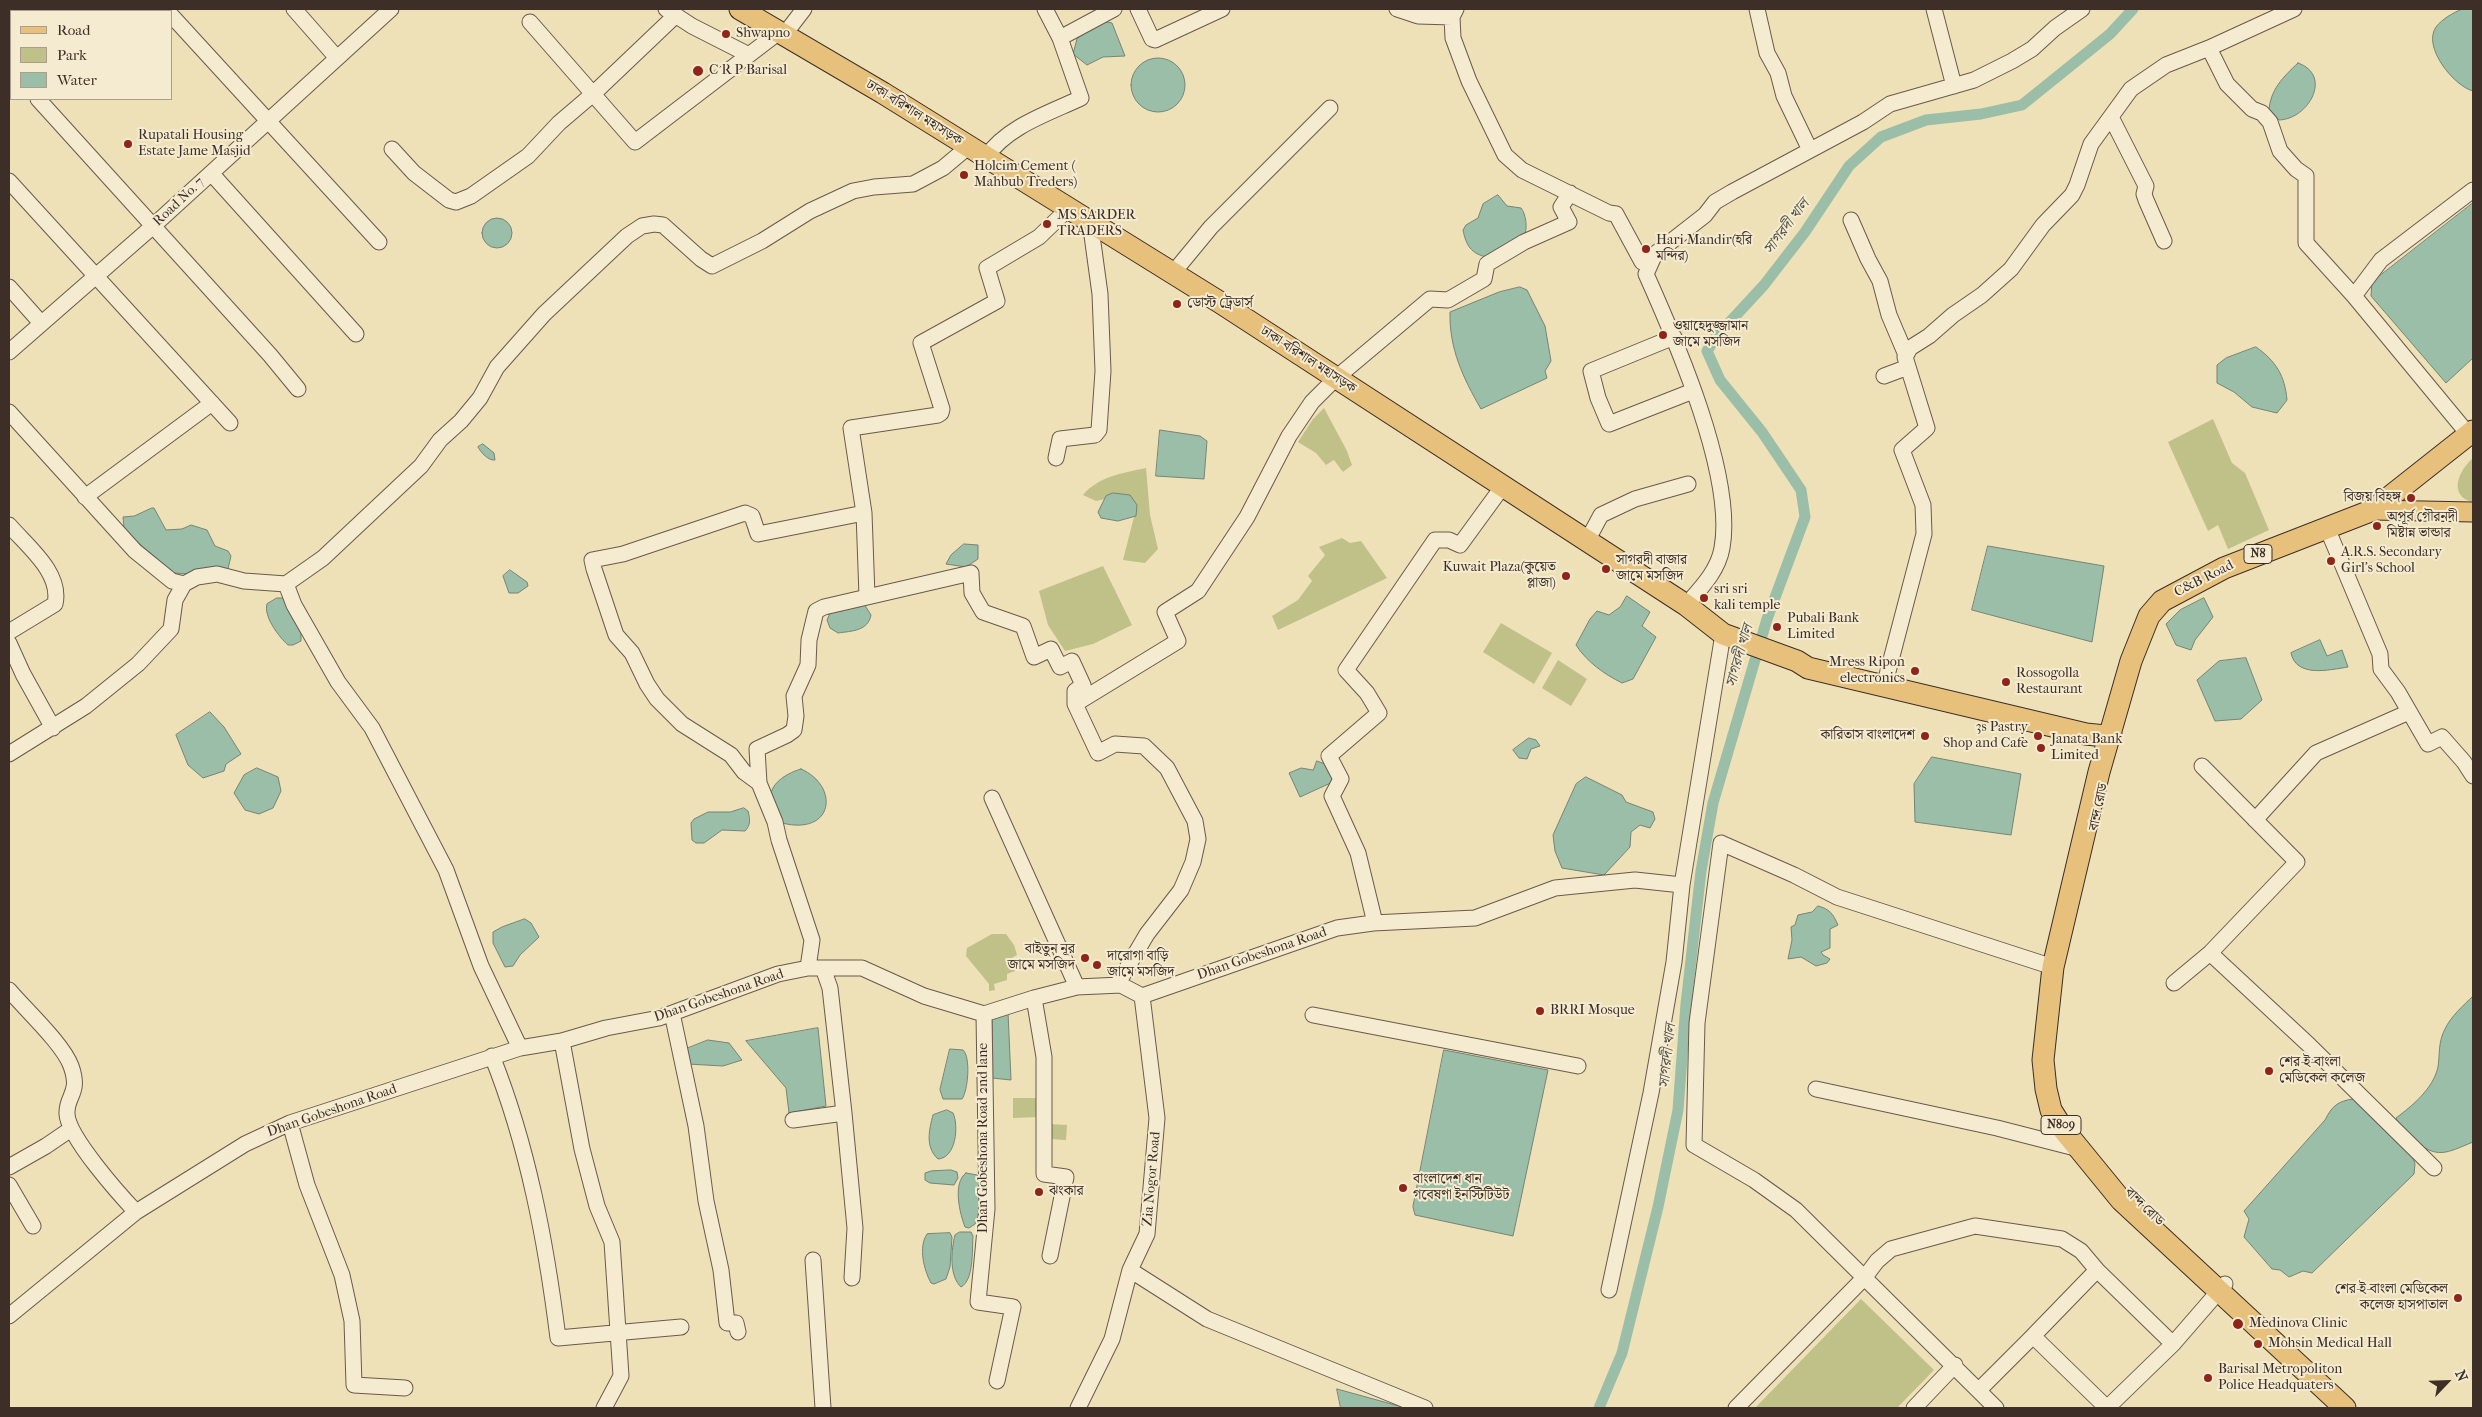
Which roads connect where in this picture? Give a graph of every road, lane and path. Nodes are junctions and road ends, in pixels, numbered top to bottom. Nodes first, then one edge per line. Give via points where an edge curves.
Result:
1 (294, 9) edge
2 (391, 9) edge
3 (740, 9) edge
4 (804, 9) edge
5 (1045, 9) edge
6 (1114, 9) edge
7 (1138, 9) edge
8 (1222, 9) edge
9 (1396, 9) edge
10 (1757, 9) edge
11 (1934, 9) edge
12 (2082, 9) edge
13 (2294, 9) edge
14 (671, 12) edge
15 (1454, 13) edge
16 (172, 16) edge
17 (530, 22) dead end
18 (781, 34) junction
19 (1060, 38) junction
20 (2209, 48) junction
21 (749, 55) junction
22 (337, 58) junction
23 (1954, 86) junction
24 (593, 94) junction
25 (39, 100) edge
26 (1330, 108) dead end
27 (2111, 116) junction
28 (268, 120) junction
29 (392, 149) dead end
30 (1810, 150) junction
31 (977, 152) junction
32 (211, 173) junction
33 (9, 181) edge
34 (2473, 190) edge
35 (1570, 193) junction
36 (1069, 208) junction
37 (1851, 220) dead end
38 (1090, 221) junction
39 (152, 227) junction
40 (2164, 241) dead end
41 (379, 242) dead end
42 (1650, 265) junction
43 (1173, 273) junction
44 (97, 276) junction
45 (9, 287) edge
46 (2354, 296) junction
47 (41, 323) junction
48 (356, 334) dead end
49 (1674, 337) junction
50 (9, 352) edge
51 (1907, 361) junction
52 (1884, 376) dead end
53 (1336, 378) junction
54 (298, 389) dead end
55 (1693, 392) junction
56 (212, 403) junction
57 (9, 412) edge
58 (230, 423) dead end
59 (2470, 434) edge
60 (1056, 458) dead end
61 (1688, 484) dead end
62 (1503, 486) junction
63 (84, 497) junction
64 (2373, 510) junction
65 (2473, 512) edge
66 (864, 513) junction
67 (9, 526) edge
68 (2327, 528) junction
69 (1588, 541) junction
70 (184, 584) junction
71 (286, 584) junction
72 (867, 596) junction
73 (1686, 605) junction
74 (9, 632) edge
75 (1723, 634) junction
76 (9, 643) edge
77 (1798, 662) junction
78 (1886, 679) junction
79 (1075, 704) junction
80 (2409, 712) junction
81 (53, 728) junction
82 (2111, 734) junction
83 (9, 754) edge
84 (2202, 766) dead end
85 (2473, 776) edge
86 (759, 783) junction
87 (992, 798) dead end
88 (2255, 820) junction
89 (1682, 885) junction
90 (1375, 923) junction
91 (2210, 953) junction
92 (2052, 967) junction
93 (815, 968) junction
94 (2174, 982) dead end
95 (1118, 986) junction
96 (1077, 987) junction
97 (9, 990) edge
98 (1142, 996) junction
99 (1034, 998) junction
100 (672, 1013) junction
101 (984, 1014) junction
102 (1313, 1015) dead end
103 (562, 1042) junction
104 (520, 1048) junction
105 (492, 1056) junction
106 (1578, 1066) dead end
107 (1816, 1090) dead end
108 (844, 1113) junction
109 (793, 1120) dead end
110 (290, 1122) junction
111 (71, 1129) junction
112 (2079, 1149) junction
113 (9, 1167) edge
114 (2434, 1168) dead end
115 (9, 1185) edge
116 (136, 1212) junction
117 (33, 1226) dead end
118 (1050, 1256) dead end
119 (813, 1260) dead end
120 (1130, 1270) junction
121 (2097, 1270) junction
122 (1865, 1277) junction
123 (852, 1278) dead end
124 (2222, 1289) junction
125 (1609, 1290) dead end
126 (9, 1316) edge
127 (681, 1327) dead end
128 (738, 1332) dead end
129 (618, 1333) junction
130 (2033, 1336) junction
131 (2173, 1344) junction
132 (1954, 1365) junction
133 (997, 1381) dead end
134 (405, 1388) dead end
135 (1979, 1390) junction
136 (2345, 1407) edge
137 (604, 1408) edge
138 (823, 1408) edge
139 (1078, 1408) edge
140 (1426, 1408) edge
141 (1736, 1408) edge
142 (1914, 1408) edge
143 (1996, 1408) edge
144 (2107, 1408) edge

1 - 22 street
2 - 22 street, Road No. 7
3 - 18 highway, ঢাকা-বরিশাল মহাসড়ক
4 - 18 street
5 - 19 street
6 - 19 street
7 - 8 street via 1155,40
9 - 15 street via 1418,16
10 - 30 street via 1767,53
11 - 23 street
12 - 23 street via 2032,49 1974,80
13 - 20 street
14 - 21 street
14 - 24 street
15 - 35 street via 1453,38 1469,81 1506,155 1522,170
16 - 28 street
17 - 24 street
18 - 21 street
18 - 31 highway, ঢাকা-বরিশাল মহাসড়ক
19 - 31 street via 1082,98
20 - 27 street via 2166,65 2131,89
20 - 46 street via 2227,84 2270,122 2280,150 2306,176 2306,243
21 - 24 street via 635,142
22 - 28 street, Road No. 7
23 - 30 street via 1890,104
24 - 29 street via 508,172 472,196 456,202 448,200 414,173
25 - 39 street
26 - 43 street via 1211,227
27 - 40 street via 2146,186 2144,194
27 - 51 street via 2091,144 2072,195 2043,225 2011,269 1982,295 1910,348
28 - 32 street, Road No. 7
28 - 41 street
30 - 42 street via 1715,202 1700,219 1655,254
31 - 36 highway, ঢাকা-বরিশাল মহাসড়ক
31 - 71 street via 913,184 874,186 853,191 810,211 762,241 712,266 664,225 642,226 601,258 544,314 498,367 480,398 440,440 421,466 324,558
32 - 39 street, Road No. 7
32 - 48 street
33 - 44 street
34 - 46 street via 2380,260
35 - 42 street via 1616,214 1642,262
35 - 53 street via 1561,207 1569,222 1524,242 1488,264 1484,279 1448,300 1430,299
36 - 38 highway, ঢাকা-বরিশাল মহাসড়ক
36 - 66 street via 1039,237 986,268 997,301 921,343 941,413 851,428
37 - 51 street via 1880,280 1889,315
38 - 43 highway, ঢাকা-বরিশাল মহাসড়ক
38 - 60 street via 1101,314 1103,371 1099,430 1095,435 1060,439
39 - 44 street, Road No. 7
39 - 54 street
42 - 49 street via 1646,274
43 - 53 highway, ঢাকা-বরিশাল মহাসড়ক
44 - 47 street, Road No. 7
44 - 56 street
45 - 47 street
46 - 59 street
47 - 50 street, Road No. 7
49 - 55 street
49 - 55 street via 1591,372 1598,398 1609,424
51 - 52 street
51 - 78 street via 1928,428 1902,450 1923,505 1924,534
53 - 62 highway, ঢাকা-বরিশাল মহাসড়ক
53 - 79 street via 1312,402 1289,436 1247,517 1198,591 1164,612 1178,641
55 - 73 street via 1716,467 1723,531 1716,568
56 - 58 street
56 - 63 street
57 - 63 street
59 - 64 highway, C&B Road / N8
61 - 69 street via 1635,499 1601,515
62 - 69 highway, ঢাকা-বরিশাল মহাসড়ক
62 - 90 street via 1460,545 1449,540 1435,540 1346,670 1367,693 1379,713 1328,756 1340,779 1332,796 1358,853
63 - 70 street via 152,567 172,582
64 - 65 main road
64 - 68 highway, C&B Road / N8
66 - 72 street
66 - 86 street via 758,534 752,516 745,514 624,554 592,560 616,635 632,653 657,699 682,724 731,755 744,772
67 - 74 street via 51,573 57,595 55,604
68 - 80 street via 2380,654 2381,669
68 - 82 highway, C&B Road / N8 via 2224,568 2162,601 2149,616 2138,643
69 - 73 highway, ঢাকা-বরিশাল মহাসড়ক
70 - 71 street via 197,577 217,574 244,581
70 - 81 street via 175,600 171,629 110,689
71 - 104 street via 294,605 338,682 372,728 446,870 482,966
72 - 79 street via 971,573 972,593 983,612 1023,626 1034,657 1051,649 1060,667 1072,661 1083,685 1075,691
72 - 86 street via 816,611 809,640 808,665 794,696 794,730 757,749
73 - 75 highway, ঢাকা-বরিশাল মহাসড়ক
75 - 77 highway via 1758,648 1779,664
75 - 89 street
76 - 81 street via 22,674
77 - 78 highway via 1811,660
77 - 82 highway via 1808,668 2086,734
78 - 82 highway
79 - 95 street via 1098,753 1115,744 1144,746 1167,768 1195,821 1198,839 1193,862 1180,890 1147,934
80 - 85 street via 2428,744 2442,738
80 - 88 street via 2316,753
81 - 83 street
82 - 92 highway, বান্দ রোড / N809
82 - 124 highway, বান্দ রোড / N809 via 2062,970 2054,1083 2068,1114 2101,1162
84 - 88 street
86 - 93 street via 775,822 778,840 812,940
87 - 96 street
88 - 91 street via 2297,862
89 - 90 street, Dhan Gobeshona Road via 1635,880 1555,888 1476,918
89 - 125 street via 1674,962 1651,1093
90 - 98 street, Dhan Gobeshona Road via 1337,928
91 - 94 street
91 - 114 street
92 - 112 highway, বান্দ রোড / N809 via 2043,1060 2046,1089 2052,1110
92 - 122 street via 1837,897 1721,843 1698,1023 1694,1144 1796,1210
93 - 100 street, Dhan Gobeshona Road via 778,974
93 - 101 street, Dhan Gobeshona Road via 862,968 924,996
93 - 108 street via 830,988
95 - 96 street
95 - 98 street
96 - 99 street
97 - 111 street via 59,1045 71,1066 76,1087 66,1113
98 - 120 street, Zia Nogor Road via 1157,1118 1147,1234
99 - 101 street
99 - 118 street via 1044,1057 1044,1174 1066,1177
100 - 103 street, Dhan Gobeshona Road
100 - 128 street via 696,1126 727,1323 736,1323
101 - 133 street, Dhan Gobeshona Road 2nd lane via 987,1208 978,1302 1013,1308
102 - 106 street
103 - 104 street, Dhan Gobeshona Road
103 - 129 street via 582,1149 597,1206 612,1242
104 - 105 street, Dhan Gobeshona Road
105 - 110 street, Dhan Gobeshona Road
105 - 129 street via 531,1176 558,1338
107 - 112 street
108 - 109 street
108 - 123 street via 854,1228
110 - 116 street, Dhan Gobeshona Road via 245,1144
110 - 134 street via 307,1185 342,1275 352,1320 354,1385
111 - 113 street
111 - 116 street via 106,1180
112 - 124 highway, বান্দ রোড / N809 via 2121,1200
115 - 117 street
116 - 126 street, Dhan Gobeshona Road
119 - 138 street
120 - 139 street, Zia Nogor Road via 1112,1339
120 - 140 street via 1207,1318
121 - 122 street via 2081,1251 2062,1239 1974,1226 1891,1249
121 - 130 street
121 - 131 street
122 - 132 street
122 - 141 street
124 - 131 street
124 - 136 highway, বান্দ রোড / N809
127 - 129 street
129 - 137 street via 622,1376
130 - 135 street
130 - 144 street
131 - 144 street
132 - 135 street
132 - 142 street
135 - 143 street

